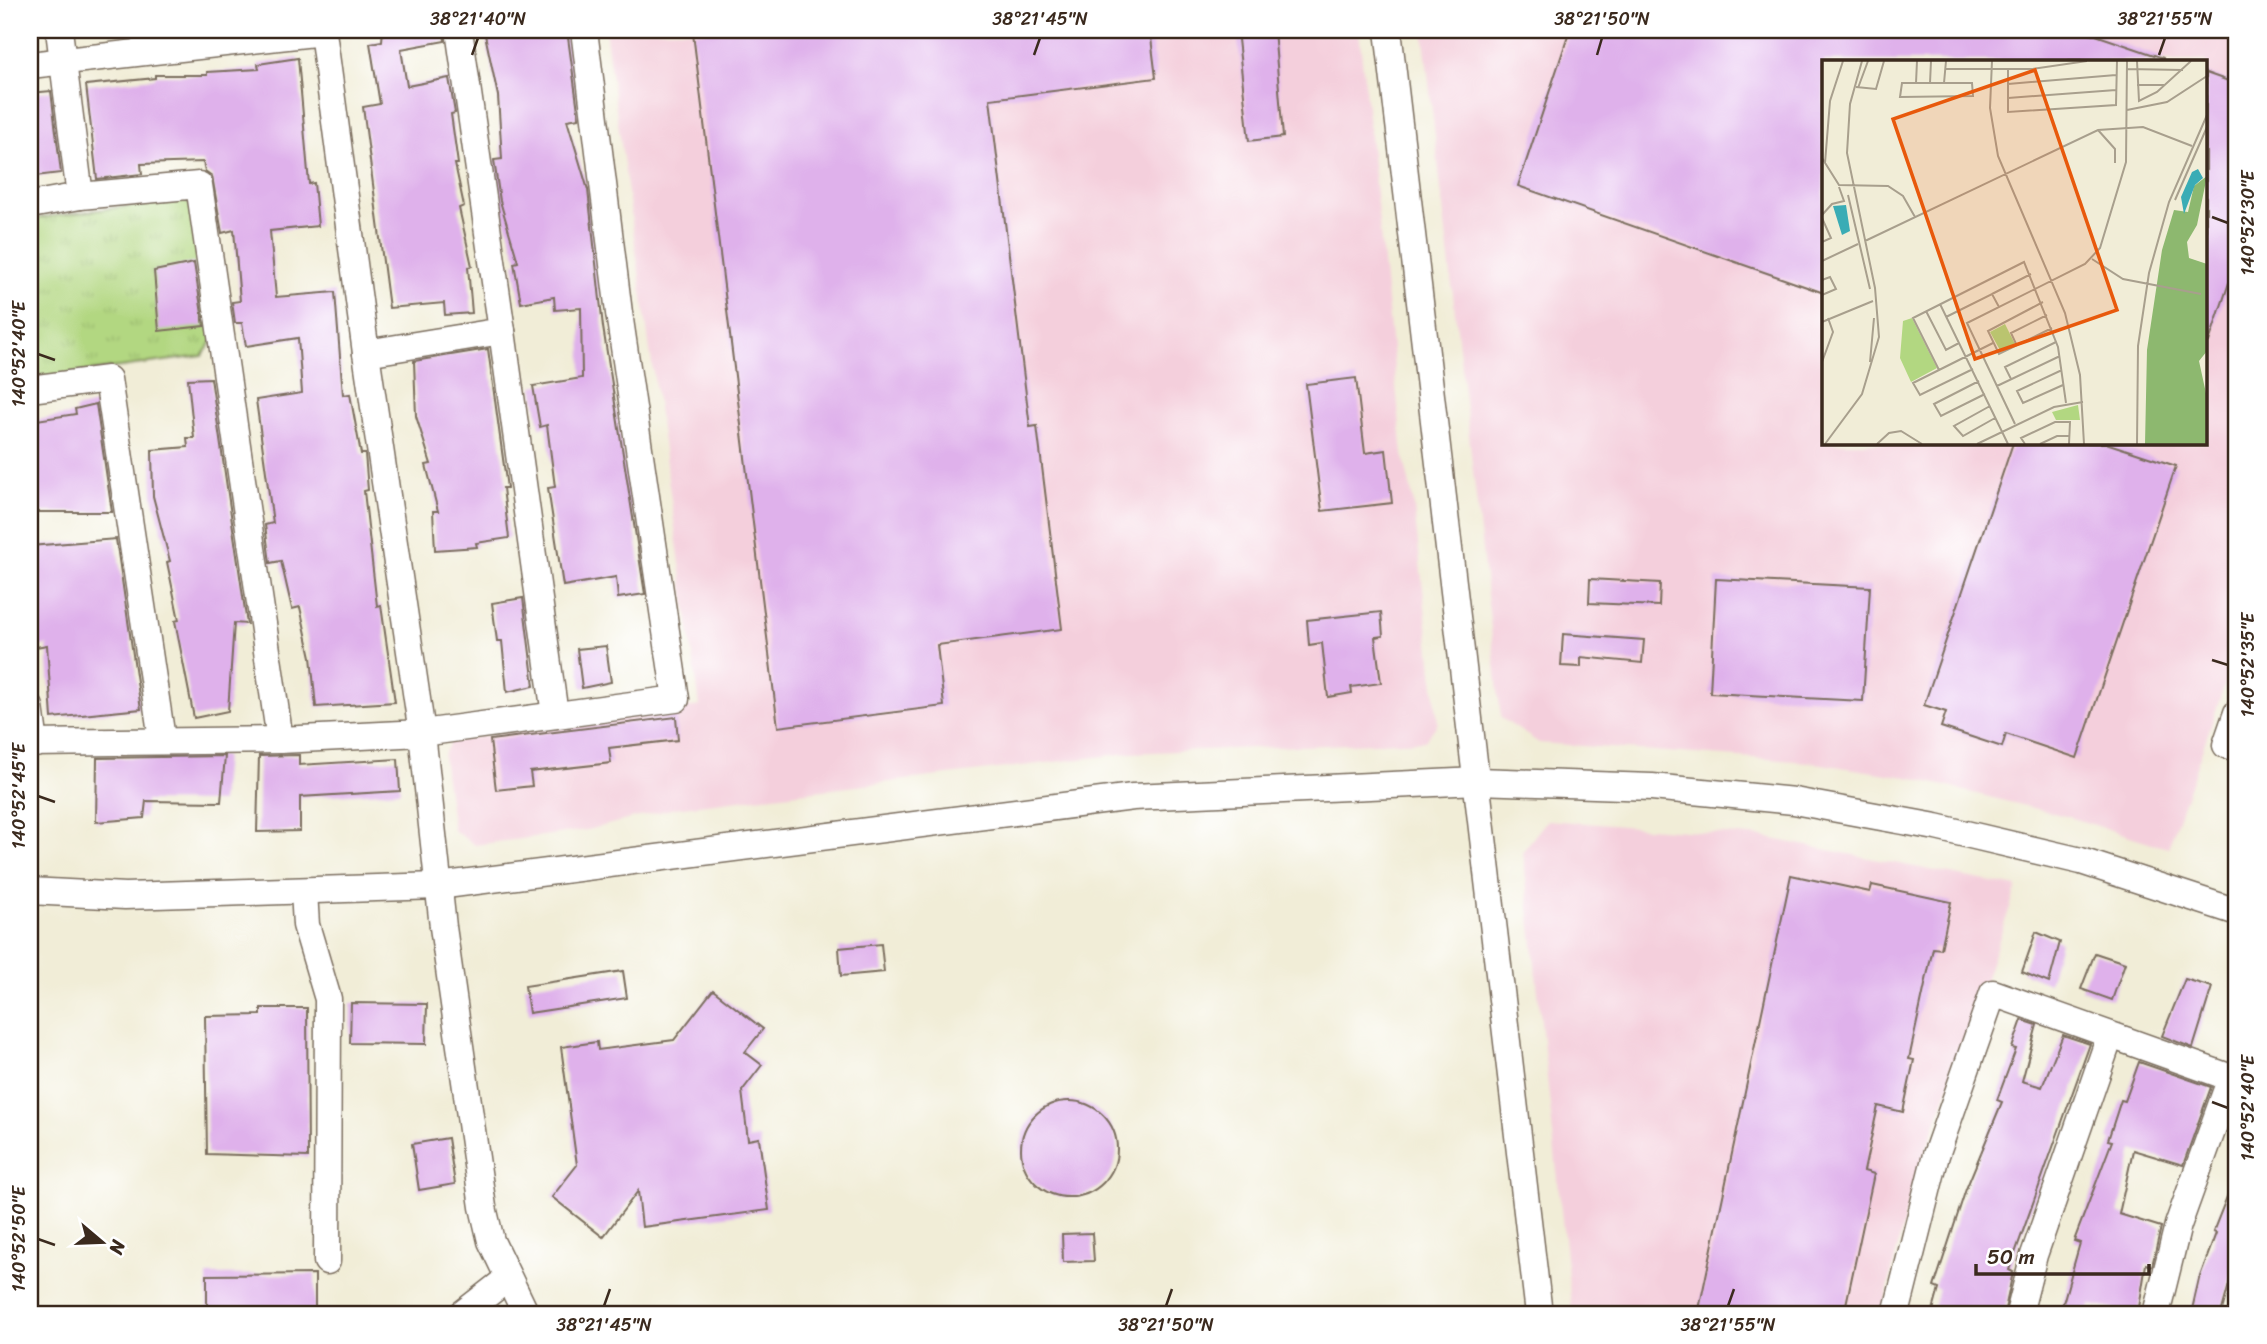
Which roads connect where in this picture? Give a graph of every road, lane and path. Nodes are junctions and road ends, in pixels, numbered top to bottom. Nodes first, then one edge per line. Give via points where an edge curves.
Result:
1 (59, 30) edge
2 (459, 30) edge
3 (584, 30) edge
4 (1388, 30) edge
5 (63, 61) junction
6 (30, 65) edge
7 (80, 196) junction
8 (30, 205) edge
9 (502, 331) junction
10 (366, 353) junction
11 (30, 389) edge
12 (30, 707) edge
13 (2237, 713) edge
14 (555, 715) junction
15 (422, 733) junction
16 (162, 739) junction
17 (280, 740) junction
18 (32, 743) edge
19 (2237, 748) edge
20 (1478, 781) junction
21 (438, 886) junction
22 (30, 891) edge
23 (304, 891) junction
24 (2237, 912) edge
25 (2110, 1036) junction
26 (2234, 1079) edge
27 (327, 1261) dead end
28 (507, 1279) junction
29 (462, 1314) edge
30 (526, 1314) edge
31 (1539, 1314) edge
32 (1896, 1314) edge
33 (2019, 1314) edge
34 (2156, 1314) edge

1 - 5 street
2 - 9 street
3 - 14 street via 619,313 676,699
4 - 20 street
5 - 6 street
5 - 7 street
5 - 10 street via 323,32
7 - 8 street
7 - 17 street via 199,185
9 - 10 street
9 - 14 street
10 - 15 street
11 - 16 street via 108,379
12 - 18 street
13 - 19 street via 2226,745
14 - 15 street
15 - 17 street
15 - 21 street
16 - 17 street
16 - 18 street
20 - 21 street via 1133,797
20 - 24 street via 1652,787 1794,801 1936,827 2081,861
20 - 31 street
21 - 23 street
21 - 28 street via 483,1207
22 - 23 street via 125,896
23 - 27 street via 306,925 328,999
25 - 26 street
25 - 32 street via 1993,993 1936,1155
25 - 33 street via 2034,1255
26 - 34 street via 2178,1225
28 - 29 street
28 - 30 street

